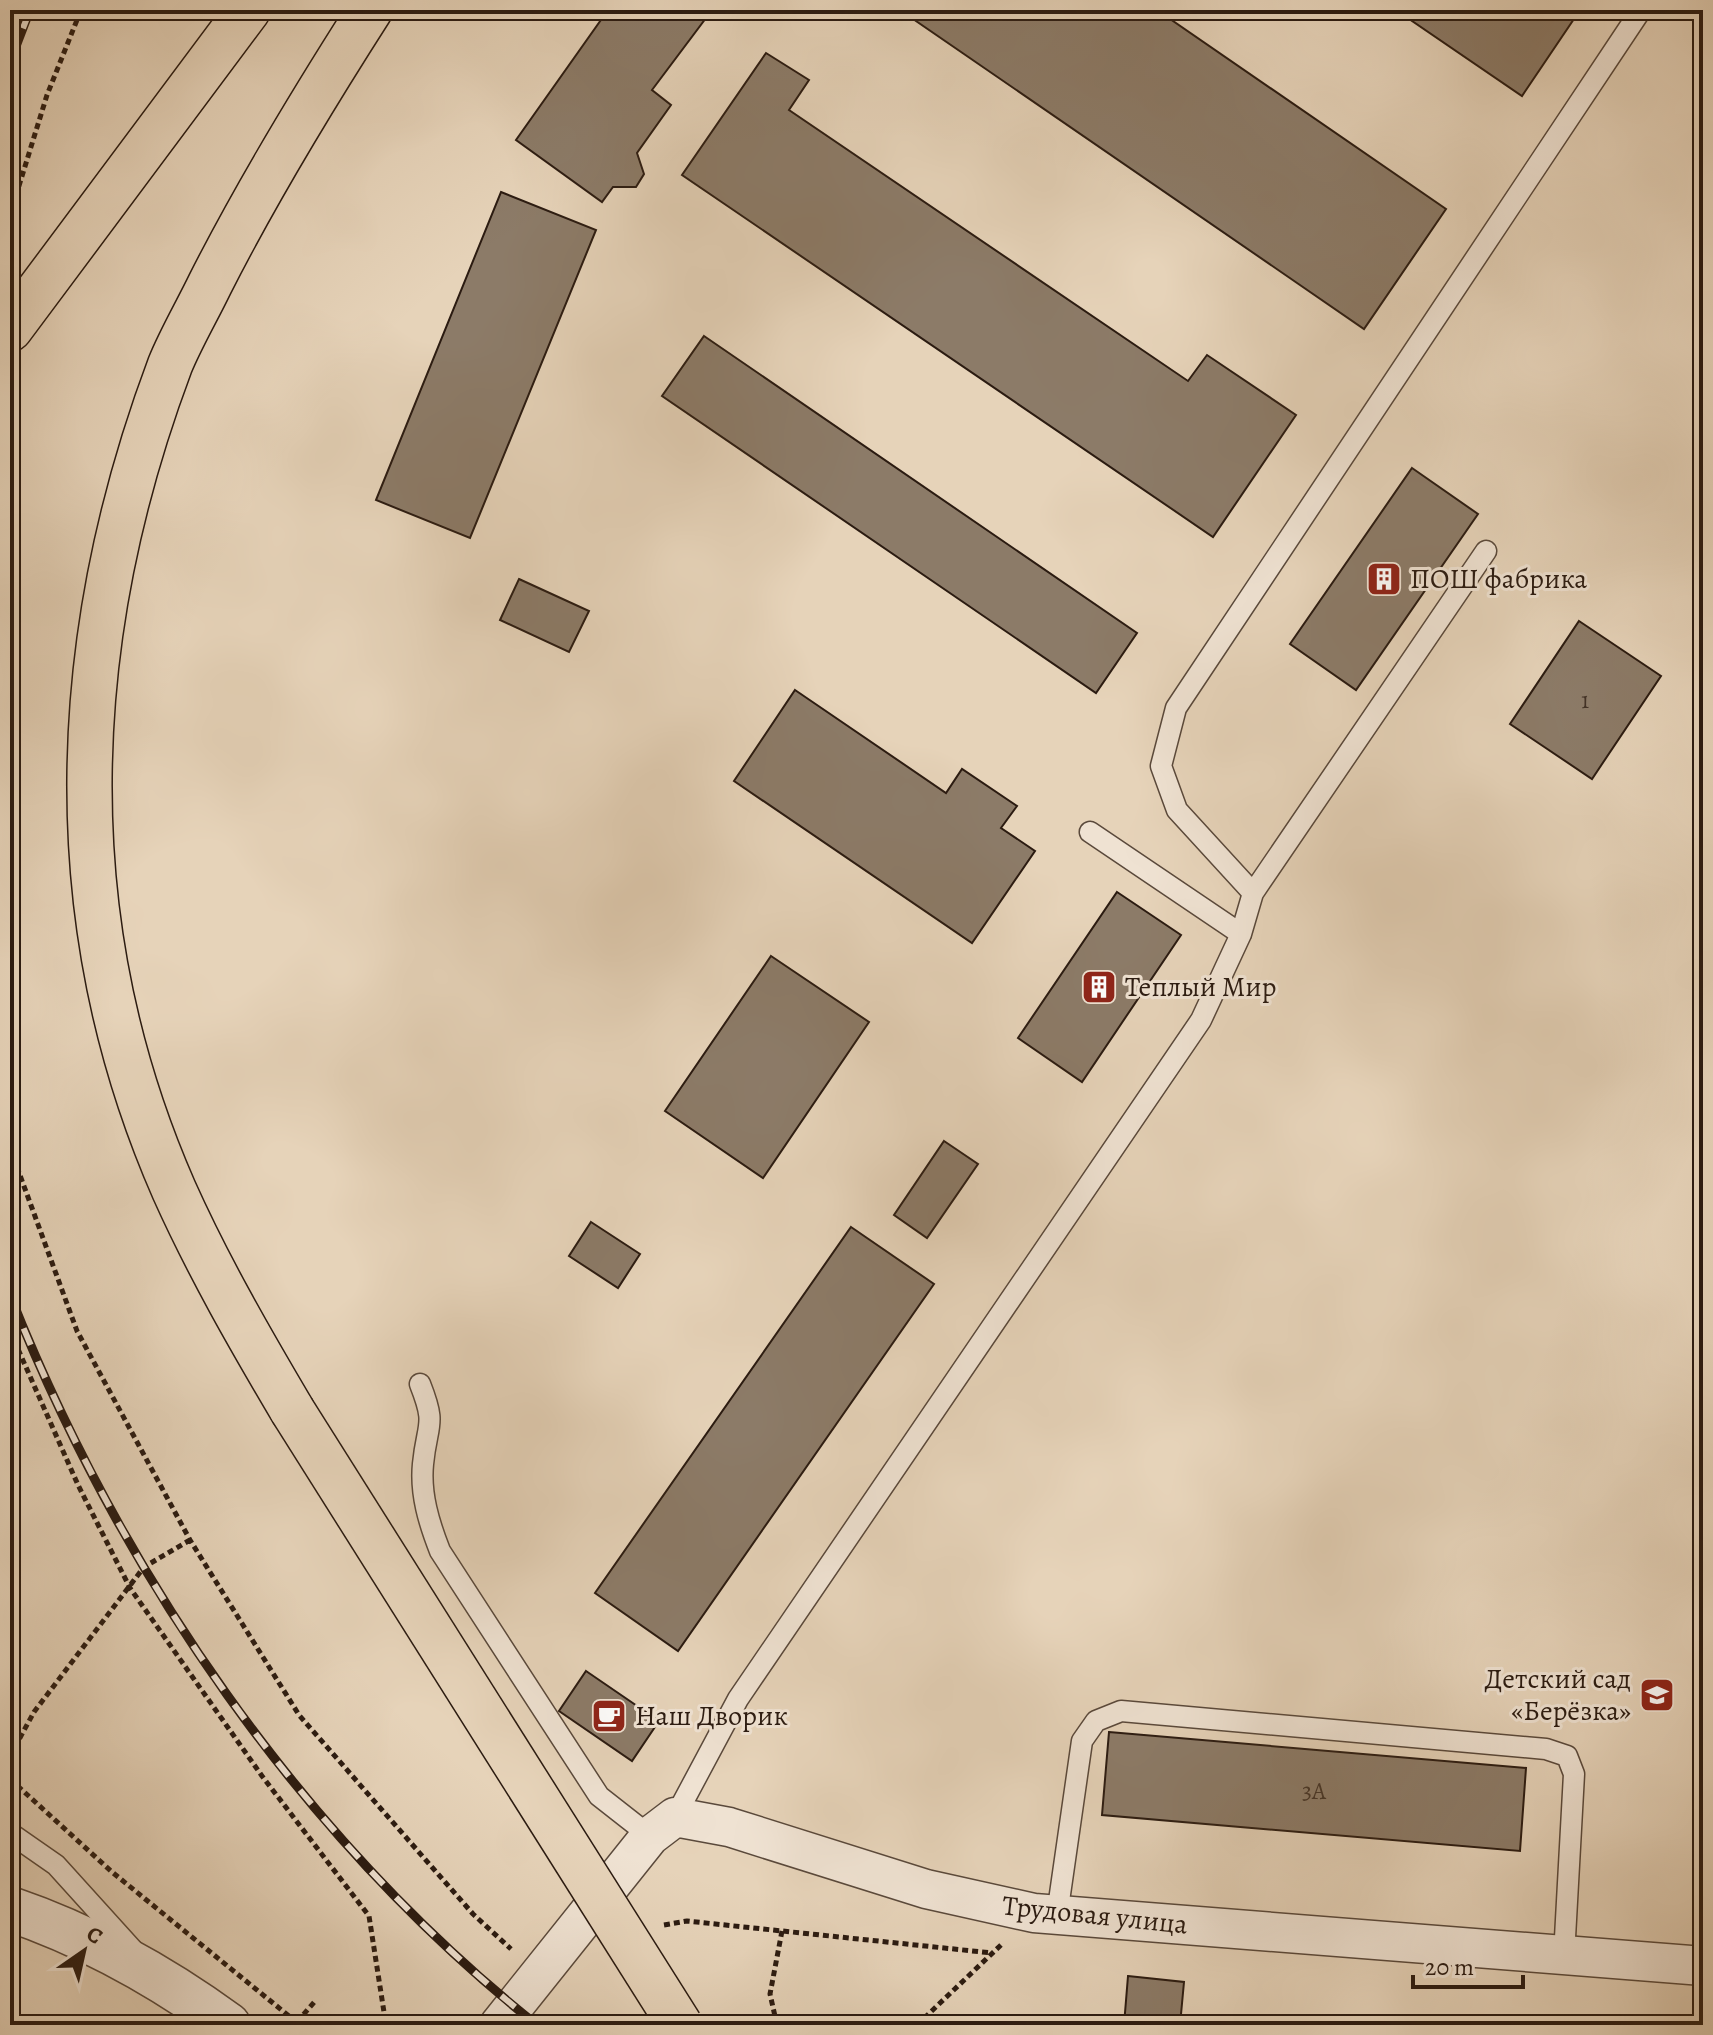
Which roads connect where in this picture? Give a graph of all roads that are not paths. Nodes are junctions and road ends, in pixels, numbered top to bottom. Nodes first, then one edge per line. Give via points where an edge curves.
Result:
1 (248, 10) edge
2 (370, 10) edge
3 (1641, 10) edge
4 (10, 329) edge
5 (1486, 551) dead end
6 (1090, 832) dead end
7 (1253, 893) junction
8 (1241, 934) junction
9 (420, 1384) dead end
10 (662, 1827) junction
11 (10, 1833) edge
12 (10, 1909) edge
13 (1046, 1914) junction
14 (1564, 1956) junction
15 (1703, 1966) edge
16 (159, 1978) junction
17 (506, 2015) edge
18 (228, 2025) edge
19 (680, 2025) edge

1 - 4 main road
2 - 19 main road, bridge via 253,199 171,363 118,529 93,676 87,814 106,965 130,1065 174,1189 245,1330
3 - 7 lane via 1176,708 1161,766 1177,810
5 - 7 lane
6 - 8 lane
7 - 8 lane
8 - 10 lane via 1201,1020 738,1699
9 - 10 lane via 433,1416 423,1465 425,1511 440,1551 599,1796
10 - 13 street, Трудовая улица via 729,1827 911,1885
10 - 17 street
11 - 16 lane via 56,1865
12 - 16 street via 93,1941
13 - 14 street, Трудовая улица
13 - 14 lane via 1082,1741 1096,1721 1121,1711 1546,1749 1567,1756 1574,1774
14 - 15 street, Трудовая улица
16 - 18 street

